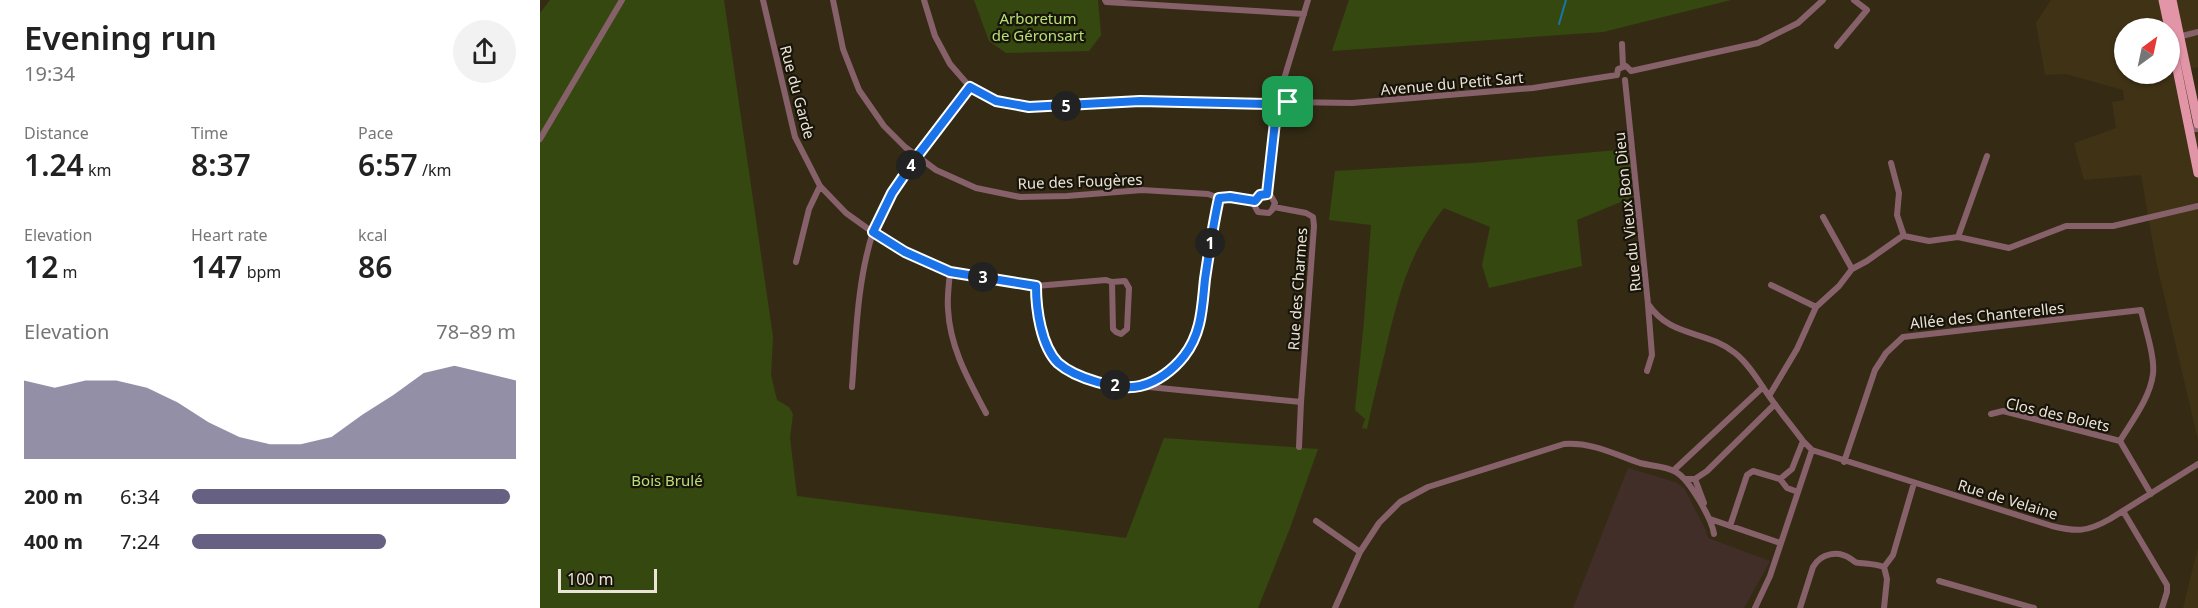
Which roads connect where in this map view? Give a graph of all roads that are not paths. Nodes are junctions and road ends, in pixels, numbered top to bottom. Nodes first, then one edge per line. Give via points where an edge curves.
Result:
1 (622, 0) edge
2 (763, 0) edge
3 (833, 0) edge
4 (924, 0) edge
5 (1105, 0) edge
6 (1308, 0) edge
7 (1823, 0) edge
8 (1854, 0) edge
9 (2163, 0) edge
10 (2172, 0) edge
11 (1304, 14) junction
12 (2168, 18) edge
13 (2172, 18) edge
14 (2198, 32) edge
15 (2180, 33) edge
16 (1622, 44) dead end
17 (1837, 46) dead end
18 (2180, 61) edge
19 (1623, 66) junction
20 (2180, 70) edge
21 (1631, 71) junction
22 (1617, 75) junction
23 (1625, 80) junction
24 (970, 87) junction
25 (1280, 92) junction
26 (1288, 102) junction
27 (1267, 104) junction
28 (1276, 113) junction
29 (2198, 124) edge
30 (2193, 129) edge
31 (540, 139) edge
32 (918, 155) junction
33 (1987, 156) dead end
34 (1891, 163) dead end
35 (2198, 173) edge
36 (820, 186) junction
37 (1267, 194) junction
38 (1219, 198) junction
39 (1255, 201) junction
40 (2198, 206) edge
41 (1274, 207) junction
42 (1823, 217) dead end
43 (873, 232) junction
44 (1904, 236) junction
45 (1958, 237) junction
46 (796, 262) dead end
47 (1852, 269) junction
48 (950, 272) junction
49 (1112, 282) junction
50 (1771, 285) dead end
51 (1036, 286) junction
52 (1648, 304) junction
53 (1816, 308) junction
54 (1647, 371) dead end
55 (1166, 375) junction
56 (1139, 386) junction
57 (852, 387) dead end
58 (1763, 387) junction
59 (1169, 389) junction
60 (1769, 396) junction
61 (1301, 402) junction
62 (1775, 404) junction
63 (986, 413) dead end
64 (1991, 414) dead end
65 (1803, 441) junction
66 (2120, 441) junction
67 (1299, 447) dead end
68 (1812, 450) junction
69 (1845, 462) junction
70 (2198, 464) edge
71 (1674, 470) junction
72 (1685, 479) junction
73 (1695, 479) junction
74 (1780, 479) junction
75 (1914, 483) junction
76 (1798, 492) junction
77 (2151, 494) junction
78 (2123, 511) junction
79 (1710, 519) junction
80 (1316, 520) dead end
81 (1718, 522) junction
82 (1730, 526) junction
83 (1714, 534) dead end
84 (1780, 543) junction
85 (1360, 552) junction
86 (1884, 567) junction
87 (1939, 581) dead end
88 (1335, 608) edge
89 (1755, 608) edge
90 (1800, 608) edge
91 (1884, 608) edge
92 (2034, 608) edge
93 (2162, 608) edge

1 - 31 street
2 - 36 street, Rue du Garde via 795,137
3 - 32 street, Rue des Fougères via 843,49 859,90 884,126
4 - 24 street via 940,45
5 - 11 street
6 - 11 street
7 - 21 street via 1798,23 1758,43
8 - 17 street via 1867,10
9 - 12 main road
10 - 13 main road
11 - 25 street
14 - 15 street
16 - 19 street
18 - 29 main road
19 - 21 street
19 - 22 street
20 - 30 main road
21 - 23 street
22 - 23 street
22 - 26 street, Avenue du Petit Sart via 1533,88 1403,99
23 - 52 street, Rue du Vieux Bon Dieu
24 - 27 street via 996,101 1029,107 1140,101
24 - 32 street
25 - 26 street
25 - 27 street via 1273,93
26 - 28 street via 1287,108
27 - 28 street
28 - 37 street
30 - 35 main road
32 - 38 street, Rue des Fougères via 959,182 1020,197 1142,190
32 - 43 street via 892,193
33 - 45 street
34 - 44 street via 1899,193 1897,215
36 - 43 street, Rue du Garde via 846,213
36 - 46 street via 808,209
37 - 39 street
37 - 41 street via 1274,199
38 - 39 street, Rue des Fougères
38 - 55 street via 1198,332 1184,357
39 - 41 street via 1256,209 1262,213 1269,213
40 - 45 street via 2113,226 2066,225 2009,248
41 - 61 street, Rue des Charmes via 1313,217
42 - 47 street
43 - 48 street, Rue du Garde
43 - 57 street via 859,298
44 - 45 street via 1929,242
44 - 47 street
47 - 53 street
48 - 51 street, Rue du Garde
48 - 63 street via 948,309 952,342 964,375
49 - 49 street via 1113,329 1121,334 1127,329 1129,288 1125,281
49 - 51 street, Rue du Garde
50 - 53 street
51 - 56 street via 1039,321 1058,362 1091,382
52 - 54 street via 1652,355
52 - 58 street, Rue du Vieux Bon Dieu via 1667,324 1710,339 1737,354
53 - 60 street
55 - 56 street
55 - 59 street
56 - 59 street
58 - 60 street, Rue du Vieux Bon Dieu
58 - 71 street
59 - 61 street
60 - 62 street, Rue du Vieux Bon Dieu
61 - 67 street, Rue des Charmes
62 - 65 street
62 - 73 street
64 - 66 street, Clos des Bolets via 2003,411
65 - 68 street, Rue de Velaine
65 - 74 street via 1792,468
66 - 69 street, Allée des Chanterelles via 2149,389 2153,374 2141,310 1903,337 1875,370
66 - 77 street
68 - 69 street, Rue de Velaine
68 - 76 street
69 - 75 street, Rue de Velaine
70 - 77 street, Rue de Velaine
71 - 72 street
71 - 85 street via 1584,444 1550,447 1428,487 1400,502 1379,523
72 - 73 street
72 - 79 street
73 - 81 street via 1710,515
74 - 76 street via 1787,488
74 - 82 street via 1749,472
75 - 78 street, Rue de Velaine via 2069,530 2093,527
75 - 86 street via 1893,555
76 - 84 street
77 - 78 street, Rue de Velaine
78 - 93 street via 2165,580 2167,592
79 - 81 street
79 - 83 street
80 - 85 street
81 - 82 street
82 - 84 street
84 - 89 street
85 - 88 street
86 - 90 street via 1828,554 1816,561
86 - 91 street
87 - 92 street

